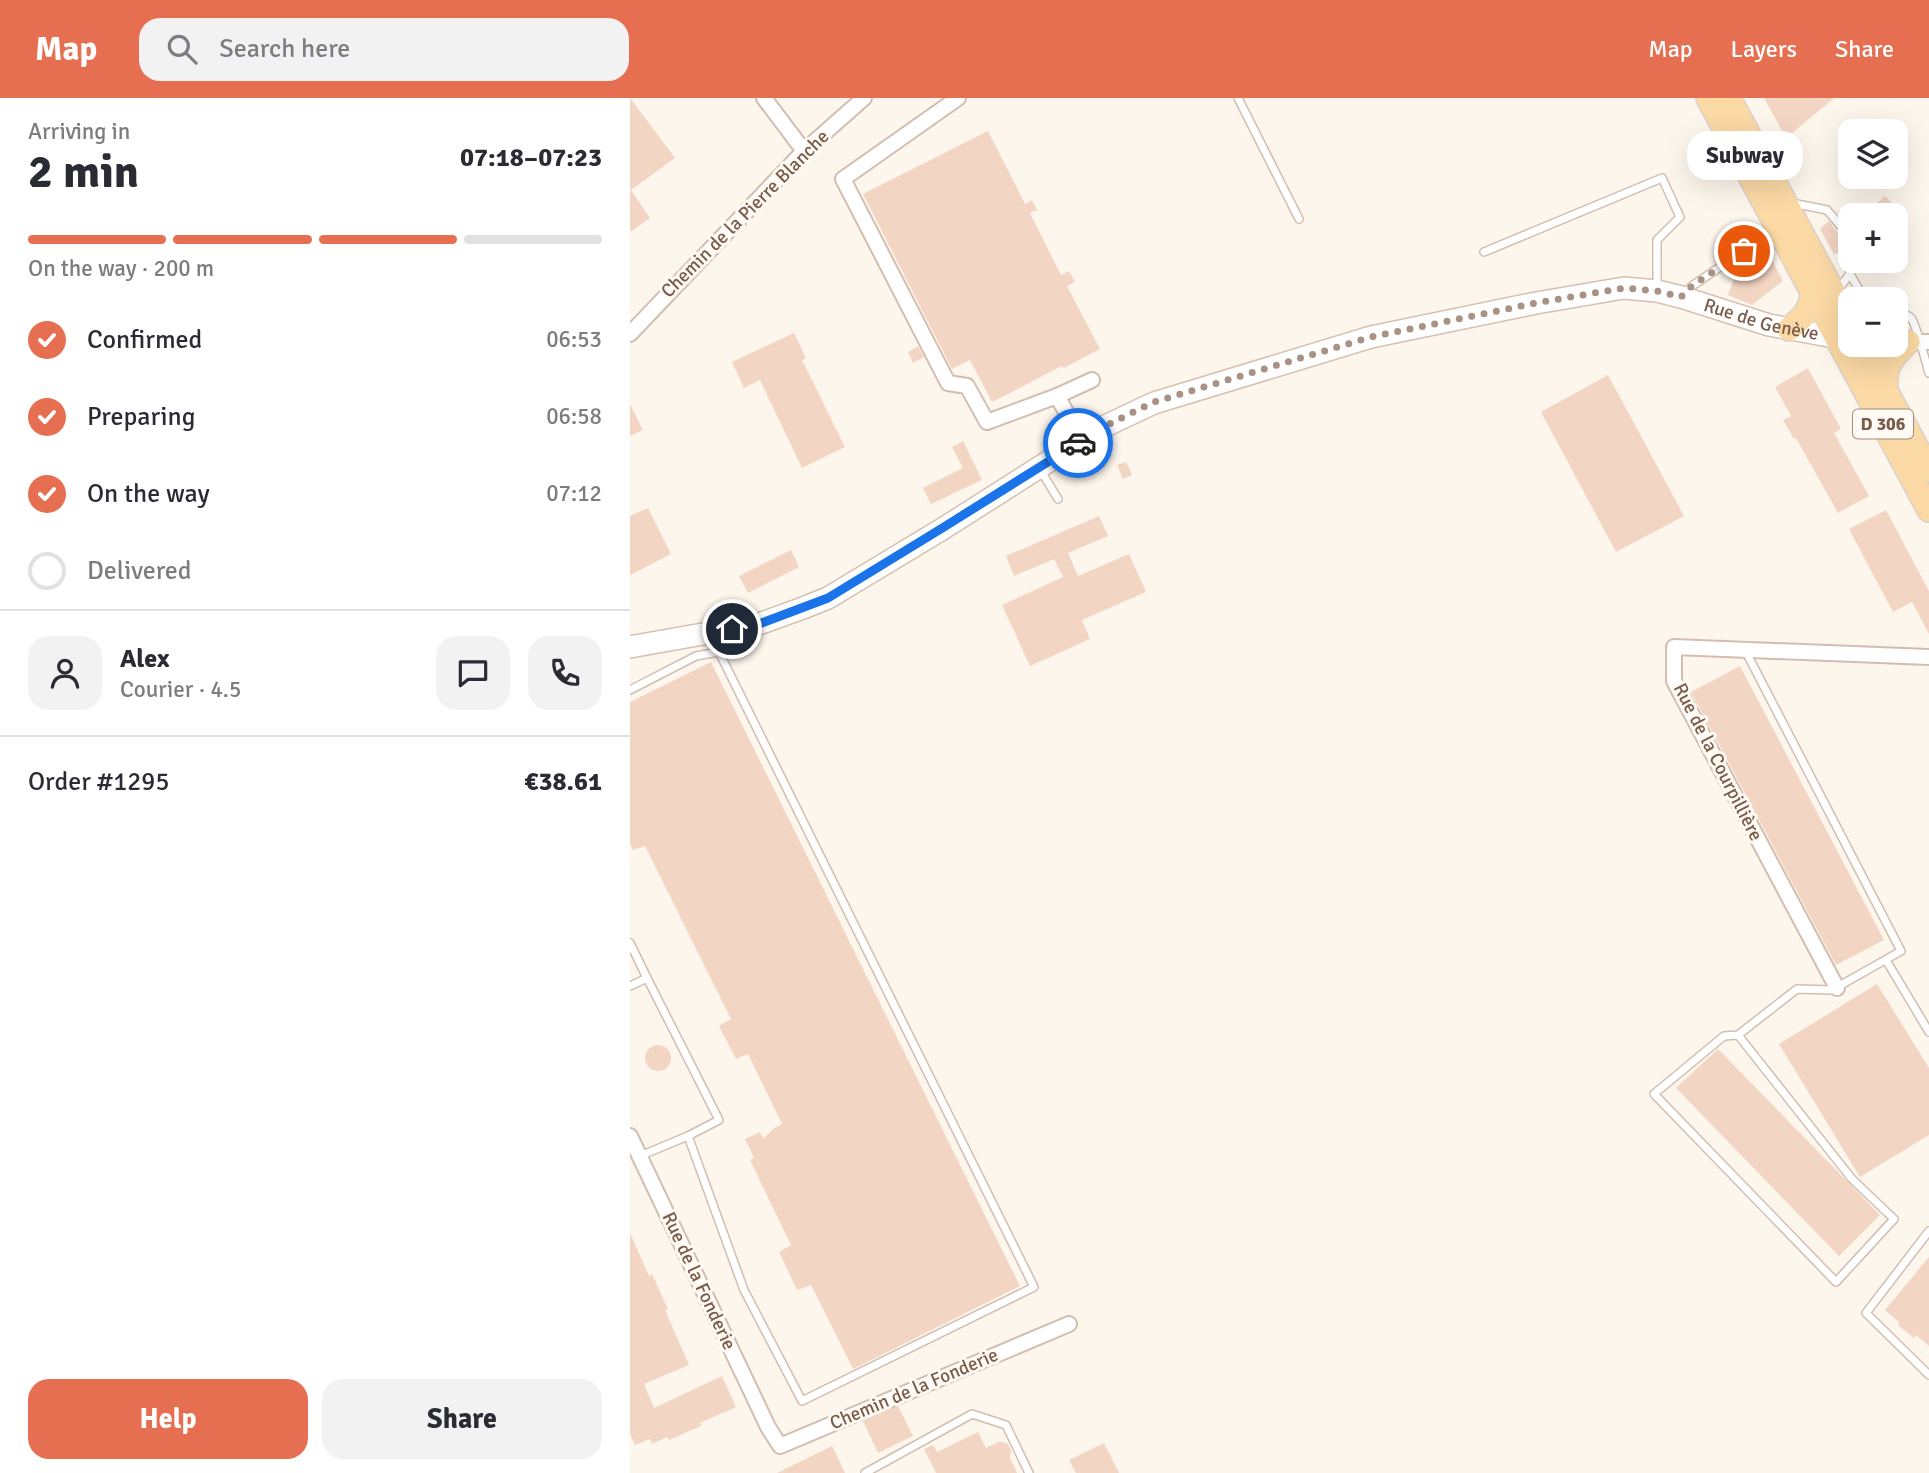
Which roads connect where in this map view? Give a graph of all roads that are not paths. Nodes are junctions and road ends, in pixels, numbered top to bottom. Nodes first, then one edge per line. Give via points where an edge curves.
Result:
1 (764, 98) edge
2 (864, 98) edge
3 (958, 98) edge
4 (1238, 98) edge
5 (1708, 98) edge
6 (1729, 98) edge
7 (804, 151) junction
8 (1739, 156) junction
9 (1784, 201) junction
10 (1299, 219) dead end
11 (1761, 239) dead end
12 (1484, 252) dead end
13 (1850, 274) junction
14 (1858, 287) edge
15 (1657, 291) junction
16 (1823, 293) junction
17 (1681, 297) junction
18 (1838, 317) edge
19 (1838, 317) edge
20 (1908, 317) edge
21 (1789, 329) junction
22 (1838, 332) edge
23 (630, 334) edge
24 (1913, 342) edge
25 (1859, 357) edge
26 (1859, 357) edge
27 (1868, 357) edge
28 (1929, 373) edge
29 (1092, 380) dead end
30 (1886, 390) junction
31 (1058, 396) junction
32 (1082, 440) junction
33 (1039, 467) junction
34 (1929, 470) edge
35 (1929, 484) edge
36 (1059, 499) dead end
37 (1929, 510) edge
38 (630, 647) edge
39 (1745, 650) junction
40 (1929, 657) edge
41 (630, 690) edge
42 (630, 943) edge
43 (1886, 960) junction
44 (648, 978) junction
45 (630, 986) edge
46 (1837, 988) junction
47 (1929, 1032) edge
48 (1738, 1035) junction
49 (630, 1136) edge
50 (688, 1136) junction
51 (640, 1156) junction
52 (1929, 1231) edge
53 (1069, 1324) dead end
54 (1929, 1375) edge
55 (768, 1427) joint
56 (865, 1473) edge
57 (1029, 1473) edge

1 - 7 street
2 - 7 street, Chemin de la Pierre Blanche
3 - 31 street via 843,180 948,383 967,386 987,422
4 - 10 lane
5 - 8 main road, D 306
6 - 9 main road, D 306
7 - 23 street, Chemin de la Pierre Blanche
8 - 16 main road, D 306
8 - 18 main road via 1782,218
9 - 13 lane via 1827,210 1845,231
9 - 16 main road, D 306
11 - 17 lane
12 - 15 lane via 1662,178 1680,217 1657,240
13 - 14 lane
13 - 16 lane
15 - 17 street, Rue de Genève
15 - 32 street, Rue de Genève via 1624,288 1371,337 1154,402
16 - 19 main road, D 306
16 - 21 main road
17 - 21 street, Rue de Genève
20 - 24 lane via 1917,325
21 - 22 street, Rue de Genève
24 - 28 lane
24 - 30 main road via 1889,362
25 - 35 main road
26 - 37 main road, D 306
27 - 30 main road, D 306
29 - 31 street
30 - 34 main road, D 306
31 - 32 street
32 - 33 street, Rue de Genève
33 - 36 lane
33 - 38 street, Rue de Genève via 828,598 759,624
39 - 40 street, Rue de la Courpillière
39 - 43 lane via 1901,951
39 - 46 street, Rue de la Courpillière via 1674,647 1674,681
41 - 50 lane via 696,656 719,652 1034,1287 802,1401 744,1290
42 - 44 lane
43 - 46 lane
43 - 47 lane
44 - 45 lane
44 - 50 lane via 719,1120
46 - 48 lane via 1797,989
48 - 48 lane via 1852,1179 1894,1219 1836,1282 1654,1094 1724,1036
49 - 51 street, Rue de la Fonderie
50 - 51 lane
51 - 55 street, Rue de la Fonderie
52 - 54 lane via 1866,1313
53 - 55 street, Chemin de la Fonderie via 780,1446
56 - 57 lane via 972,1414 1006,1425

